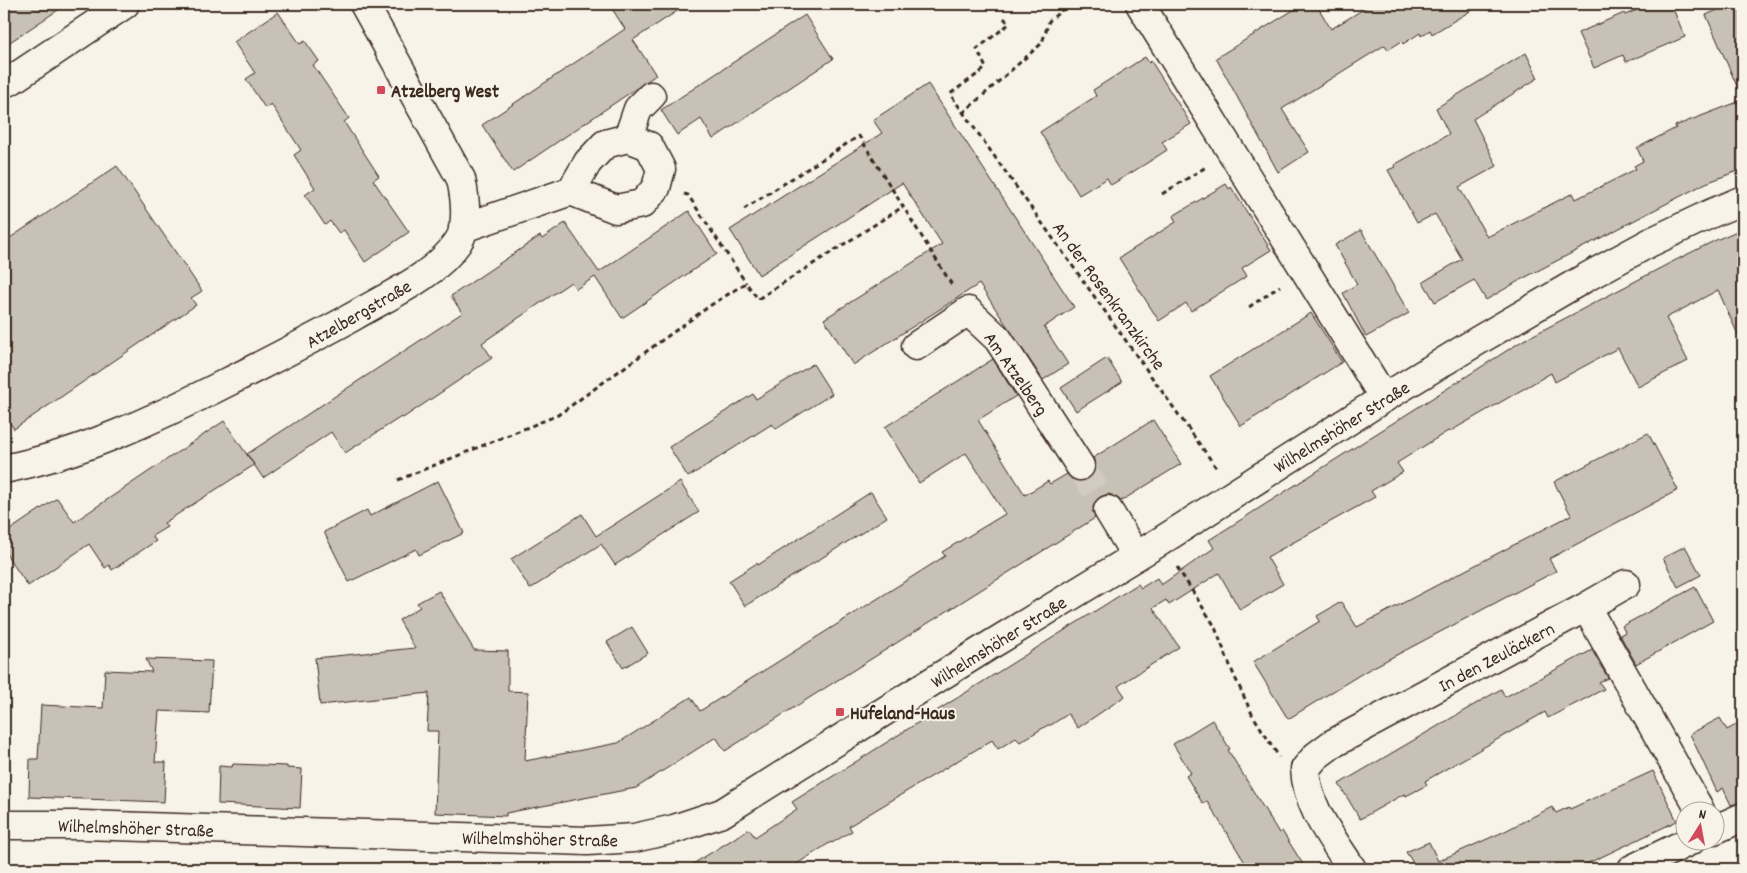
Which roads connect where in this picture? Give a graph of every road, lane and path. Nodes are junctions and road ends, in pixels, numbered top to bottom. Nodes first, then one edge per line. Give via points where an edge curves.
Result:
1 (125, 4) edge
2 (364, 4) edge
3 (1069, 4) edge
4 (1140, 4) edge
5 (1004, 18) dead end
6 (4, 82) edge
7 (651, 96) dead end
8 (963, 113) junction
9 (628, 138) junction
10 (1232, 150) junction
11 (571, 191) junction
12 (1162, 194) dead end
13 (688, 195) dead end
14 (1743, 200) edge
15 (904, 206) junction
16 (744, 209) dead end
17 (463, 228) junction
18 (1306, 269) junction
19 (746, 282) junction
20 (1249, 307) dead end
21 (968, 311) junction
22 (916, 346) dead end
23 (1384, 398) junction
24 (1080, 466) tunnel mouth
25 (4, 469) edge
26 (398, 480) dead end
27 (1233, 494) junction
28 (1108, 510) tunnel mouth
29 (1161, 541) junction
30 (1136, 556) junction
31 (1626, 584) dead end
32 (1586, 607) junction
33 (1305, 769) junction
34 (1694, 800) edge
35 (1743, 817) edge
36 (4, 825) edge
37 (1724, 826) edge
38 (1674, 849) edge
39 (1352, 869) edge
40 (1632, 869) edge

1 - 6 street via 10,82
2 - 17 street, Atzelbergstraße via 461,179 465,197
3 - 8 path via 1049,21 1042,42
4 - 10 street
5 - 8 path, An der Rosenkranzkirche via 1009,24 977,49 986,68 950,94
7 - 9 street via 638,108
8 - 27 path, An der Rosenkranzkirche
9 - 11 street via 605,144 588,162
9 - 11 street via 649,146 661,169 656,188 642,204 616,209
10 - 12 path
10 - 18 street
11 - 17 street
13 - 19 path
14 - 23 street, Wilhelmshöher Straße via 1593,273
15 - 16 path via 859,136
15 - 19 path via 758,299
15 - 21 path
17 - 25 street, Atzelbergstraße via 460,240 434,268 309,341 118,434 66,453
18 - 20 path
18 - 23 street
19 - 26 path via 558,415
21 - 22 street
21 - 24 street, Am Atzelberg via 998,339
23 - 27 street, Wilhelmshöher Straße
27 - 29 street, Wilhelmshöher Straße
28 - 30 street
29 - 30 street, Wilhelmshöher Straße
29 - 33 path via 1214,625 1252,714 1279,758
30 - 36 street, Wilhelmshöher Straße via 722,813 674,829 634,838 588,841
31 - 32 street, In den Zeuläckern
32 - 33 street, In den Zeuläckern via 1332,744
32 - 34 street
33 - 39 street via 1306,786 1313,806
35 - 37 street
38 - 40 street

